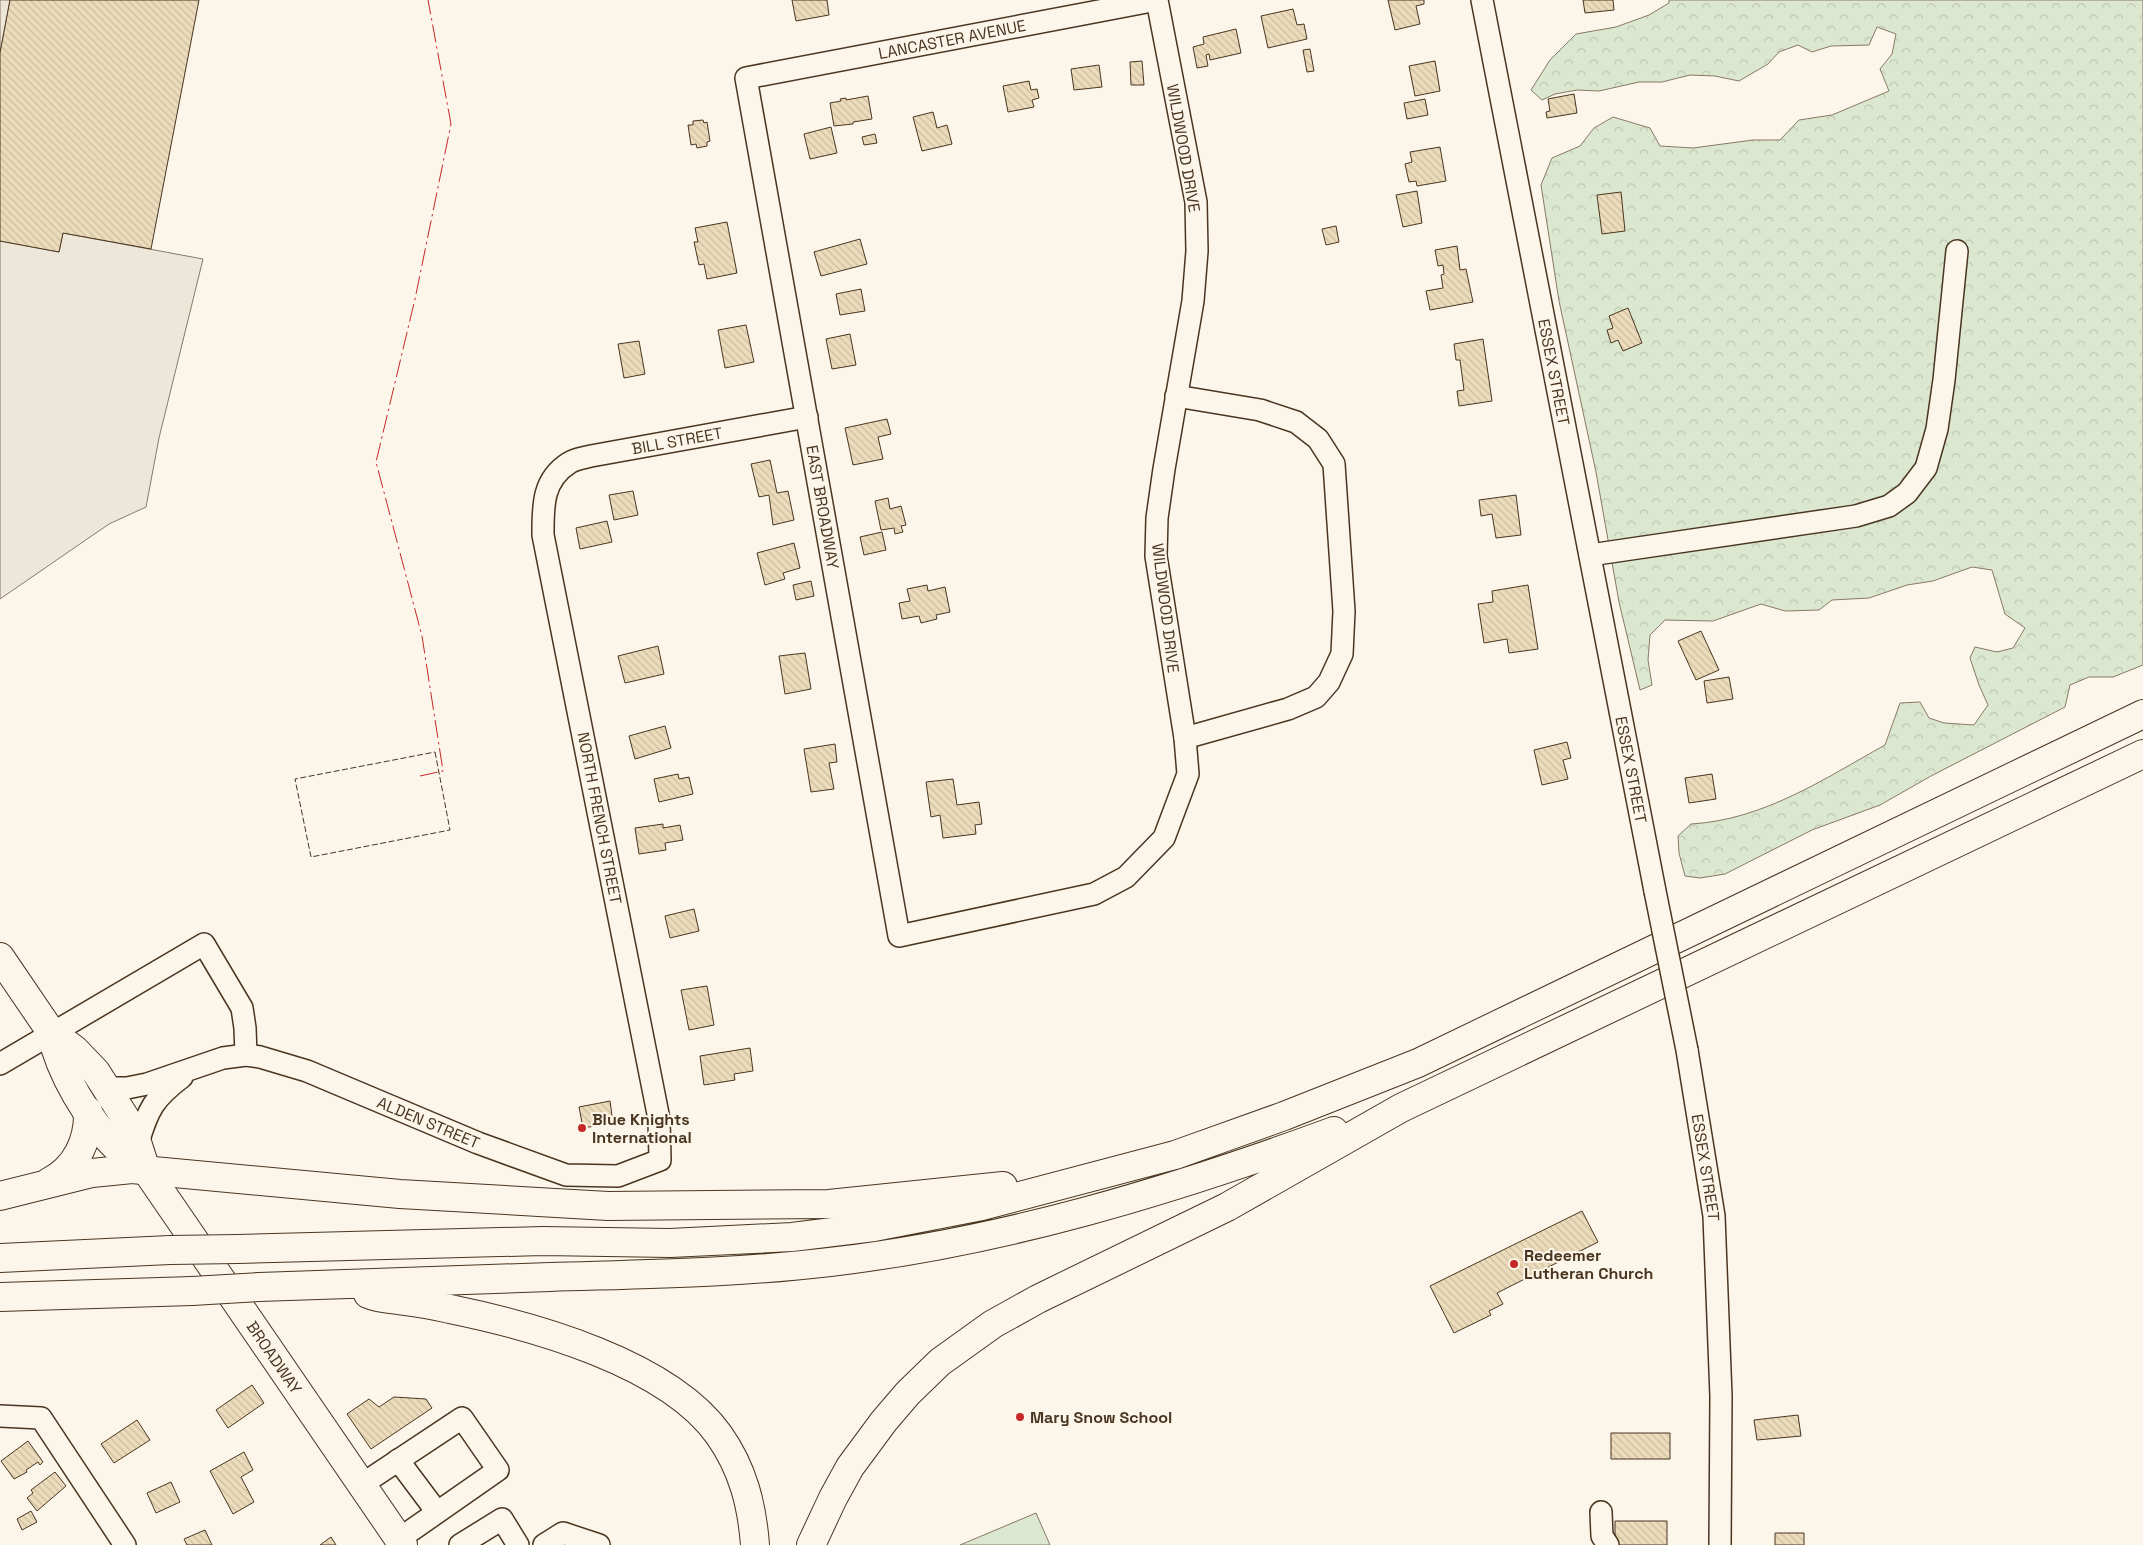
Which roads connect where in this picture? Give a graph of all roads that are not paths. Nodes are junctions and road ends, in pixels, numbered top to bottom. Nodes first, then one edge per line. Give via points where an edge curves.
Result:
1 (1158, 0) edge
2 (1482, 0) edge
3 (746, 78) joint
4 (1957, 251) dead end
5 (1176, 396) junction
6 (807, 417) junction
7 (553, 477) joint
8 (1590, 555) junction
9 (2143, 714) edge
10 (1185, 738) junction
11 (2143, 754) edge
12 (899, 936) joint
13 (0, 957) edge
14 (51, 1032) junction
15 (246, 1055) junction
16 (0, 1064) edge
17 (197, 1067) junction
18 (107, 1088) junction
19 (1401, 1108) junction
20 (88, 1111) junction
21 (138, 1143) junction
22 (660, 1160) joint
23 (146, 1170) junction
24 (39, 1186) junction
25 (1047, 1190) junction
26 (0, 1196) edge
27 (0, 1258) edge
28 (344, 1284) junction
29 (0, 1297) edge
30 (0, 1416) edge
31 (398, 1460) junction
32 (361, 1484) junction
33 (437, 1512) junction
34 (1601, 1512) dead end
35 (401, 1542) edge
36 (470, 1542) edge
37 (125, 1545) edge
38 (518, 1545) edge
39 (544, 1545) edge
40 (599, 1545) edge
41 (755, 1545) edge
42 (812, 1545) edge
43 (1608, 1545) edge
44 (1720, 1545) edge

1 - 3 street, LANCASTER AVENUE
1 - 5 street, WILDWOOD DRIVE via 1196,202 1197,251 1192,302
2 - 8 street, ESSEX STREET
3 - 6 street, EAST BROADWAY
4 - 8 street via 1937,429 1926,468 1907,493 1889,506 1856,516
5 - 10 street, WILDWOOD DRIVE via 1157,518 1156,556
5 - 10 street via 1260,410 1296,422 1318,439 1334,464 1344,611 1342,654 1329,682 1316,697 1288,709
6 - 7 street, BILL STREET via 592,456 569,463
6 - 12 street, EAST BROADWAY
7 - 22 street, NORTH FRENCH STREET via 543,503 543,535 659,1119
8 - 44 street, ESSEX STREET, bridge via 1687,1050 1714,1216 1721,1396
9 - 25 main road via 1418,1063 1175,1155
10 - 12 street, WILDWOOD DRIVE via 1188,774 1164,838 1126,878 1094,894
11 - 19 main road
13 - 14 main road, BROADWAY
14 - 15 street via 204,944 242,1008
14 - 16 street
14 - 18 main road, BROADWAY via 86,1061
14 - 20 main road, BROADWAY via 64,1072
15 - 17 street, ALDEN STREET via 223,1058
15 - 22 street, ALDEN STREET via 290,1065 478,1143 566,1175 618,1176
17 - 18 street, ALDEN STREET via 137,1086
17 - 21 street, ALDEN STREET via 170,1085 155,1100
18 - 21 main road, BROADWAY via 126,1116
19 - 28 main road via 1267,1156 1071,1216 894,1252 833,1262 728,1272
19 - 42 main road via 1227,1207 1014,1312 956,1349 924,1376 872,1436 837,1490
20 - 23 main road, BROADWAY via 114,1146
20 - 24 main road via 86,1138 77,1158 62,1174
21 - 23 main road, BROADWAY
23 - 24 main road via 106,1171
23 - 25 main road via 400,1194 608,1206 830,1204 997,1185
23 - 32 main road, BROADWAY
24 - 26 main road
25 - 27 main road, bridge via 874,1227 792,1237 678,1242 542,1241 170,1250
28 - 29 main road, bridge
28 - 41 main road via 373,1296 450,1309 537,1331 604,1356 661,1383 694,1408 718,1434 737,1466 749,1498
30 - 37 street via 41,1418
31 - 32 street
31 - 33 street
31 - 33 street via 462,1418 498,1470
32 - 35 main road, BROADWAY
33 - 35 street
34 - 43 street via 1602,1536
36 - 38 street via 502,1519
39 - 40 street via 563,1533

